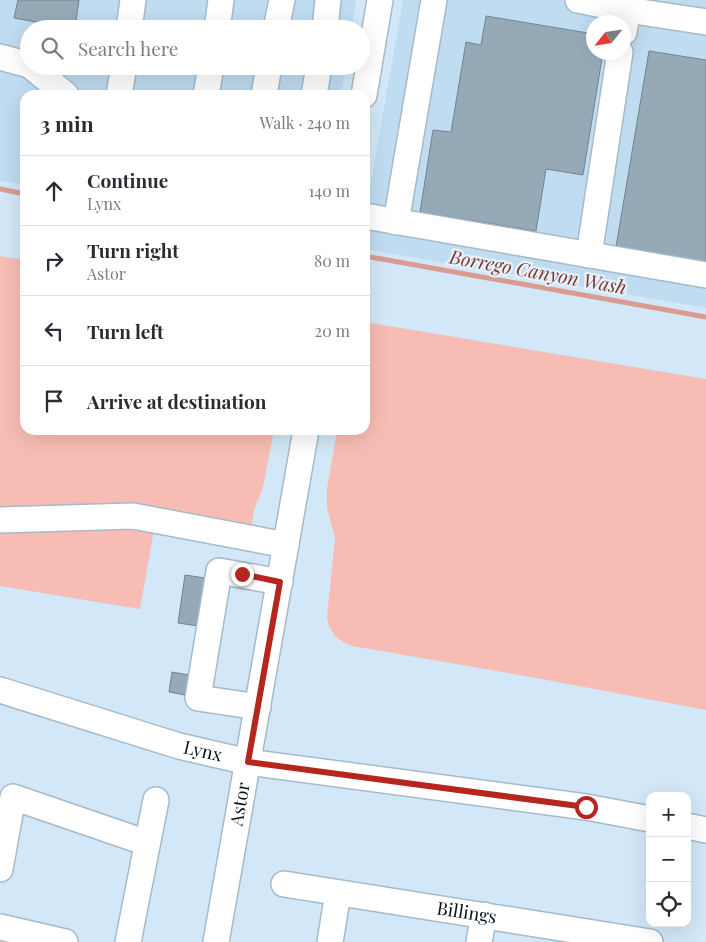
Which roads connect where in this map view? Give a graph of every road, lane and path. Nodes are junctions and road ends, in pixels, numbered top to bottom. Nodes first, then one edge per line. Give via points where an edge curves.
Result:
1 (133, 0) edge
2 (221, 0) edge
3 (282, 0) edge
4 (328, 0) edge
5 (380, 0) edge
6 (434, 0) edge
7 (578, 0) edge
8 (626, 14) edge
9 (130, 20) edge
10 (218, 20) edge
11 (278, 20) edge
12 (326, 20) edge
13 (706, 22) edge
14 (0, 57) edge
15 (370, 59) edge
16 (619, 60) edge
17 (20, 63) edge
18 (41, 75) edge
19 (122, 75) edge
20 (209, 75) edge
21 (267, 75) edge
22 (317, 75) edge
23 (367, 75) edge
24 (60, 90) edge
25 (120, 90) edge
26 (207, 90) edge
27 (265, 90) edge
28 (315, 90) edge
29 (365, 90) edge
30 (370, 217) edge
31 (396, 222) junction
32 (589, 255) junction
33 (706, 275) edge
34 (305, 435) edge
35 (0, 520) edge
36 (286, 545) junction
37 (280, 582) junction
38 (0, 690) edge
39 (258, 707) junction
40 (248, 762) junction
41 (156, 800) dead end
42 (646, 818) edge
43 (691, 827) edge
44 (706, 830) edge
45 (147, 843) junction
46 (0, 869) edge
47 (284, 884) dead end
48 (338, 892) junction
49 (484, 916) junction
50 (0, 927) edge
51 (657, 927) edge
52 (65, 942) edge
53 (128, 942) edge
54 (216, 942) edge
55 (330, 942) edge
56 (479, 942) edge
57 (650, 942) edge

1 - 9 street
2 - 10 street
3 - 11 street
4 - 12 street
5 - 15 street
6 - 31 street
7 - 8 street
8 - 13 street
14 - 17 street
16 - 32 street
18 - 24 street
19 - 25 street
20 - 26 street
21 - 27 street
22 - 28 street
23 - 29 street
30 - 31 street
31 - 32 street
32 - 33 street
34 - 36 street, Astor
35 - 36 street via 133,516
36 - 37 street, Astor
37 - 39 street, Astor
37 - 39 street via 219,571 198,698
38 - 40 street, Lynx via 179,746
39 - 40 street, Astor
40 - 42 street, Lynx via 586,807
40 - 54 street, Astor
41 - 45 street
43 - 44 street
45 - 46 street via 13,797
45 - 53 street
47 - 48 street, Billings
48 - 49 street, Billings
48 - 55 street
49 - 56 street
49 - 57 street, Billings
50 - 52 street
51 - 57 street

